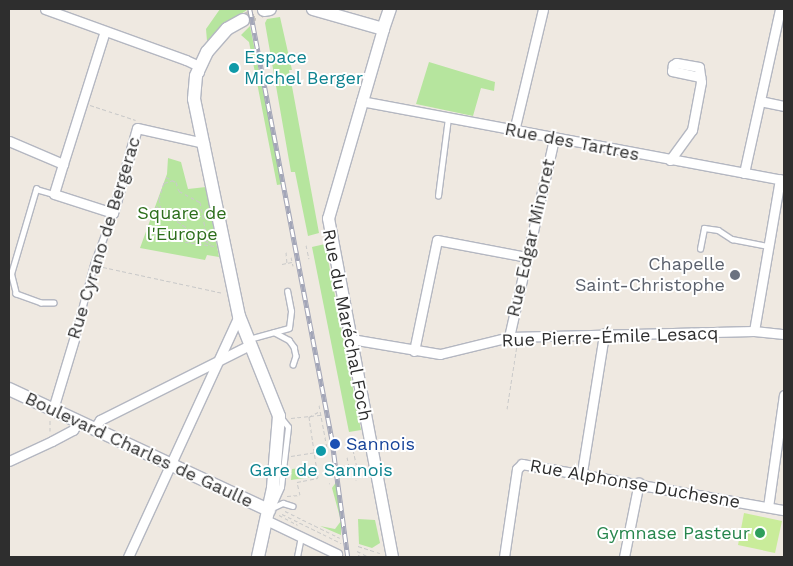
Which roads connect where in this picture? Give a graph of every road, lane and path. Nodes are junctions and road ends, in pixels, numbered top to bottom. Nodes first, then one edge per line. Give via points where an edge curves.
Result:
1 (45, 9) edge
2 (313, 9) edge
3 (390, 9) edge
4 (543, 9) edge
5 (780, 9) edge
6 (383, 30) junction
7 (105, 31) junction
8 (202, 72) junction
9 (700, 77) dead end
10 (361, 101) junction
11 (760, 101) junction
12 (82, 102) junction
13 (784, 106) edge
14 (448, 118) junction
15 (137, 128) junction
16 (514, 131) junction
17 (554, 139) junction
18 (9, 141) edge
19 (204, 143) junction
20 (670, 160) junction
21 (63, 164) junction
22 (744, 173) junction
23 (166, 177) dead end
24 (782, 179) edge
25 (172, 180) junction
26 (54, 194) junction
27 (438, 196) dead end
28 (156, 206) dead end
29 (162, 209) junction
30 (114, 213) junction
31 (150, 228) dead end
32 (208, 243) junction
33 (218, 245) junction
34 (306, 245) dead end
35 (769, 246) junction
36 (700, 249) dead end
37 (286, 252) dead end
38 (291, 257) dead end
39 (527, 257) junction
40 (309, 259) dead end
41 (292, 262) junction
42 (287, 263) junction
43 (282, 264) dead end
44 (94, 265) junction
45 (292, 266) dead end
46 (287, 291) dead end
47 (234, 292) junction
48 (54, 302) dead end
49 (239, 316) junction
50 (754, 331) junction
51 (272, 332) junction
52 (604, 334) junction
53 (784, 334) edge
54 (75, 336) joint
55 (513, 337) junction
56 (350, 341) junction
57 (249, 342) junction
58 (414, 351) junction
59 (215, 362) junction
60 (293, 365) dead end
61 (9, 389) edge
62 (784, 395) edge
63 (319, 405) dead end
64 (506, 409) dead end
65 (53, 410) junction
66 (320, 411) junction
67 (283, 416) junction
68 (321, 416) junction
69 (309, 417) junction
70 (79, 421) junction
71 (94, 429) junction
72 (350, 437) dead end
73 (355, 440) dead end
74 (351, 441) junction
75 (52, 442) junction
76 (327, 448) dead end
77 (315, 452) junction
78 (291, 456) dead end
79 (347, 457) dead end
80 (332, 460) dead end
81 (9, 461) edge
82 (170, 464) junction
83 (357, 468) dead end
84 (350, 471) dead end
85 (582, 472) junction
86 (334, 475) dead end
87 (639, 482) junction
88 (288, 488) dead end
89 (287, 496) junction
90 (287, 501) dead end
91 (293, 506) dead end
92 (287, 507) dead end
93 (768, 507) junction
94 (784, 510) edge
95 (284, 511) junction
96 (282, 514) junction
97 (270, 518) junction
98 (302, 537) junction
99 (340, 538) dead end
100 (341, 543) dead end
101 (358, 546) dead end
102 (357, 551) dead end
103 (337, 554) dead end
104 (358, 555) dead end
105 (387, 555) edge
106 (128, 557) edge
107 (258, 557) edge
108 (297, 557) edge
109 (363, 557) edge
110 (369, 557) edge
111 (504, 557) edge
112 (624, 557) edge

1 - 7 street
2 - 6 main road
3 - 6 main road, Rue du Maréchal Foch
4 - 16 street
5 - 11 street
6 - 10 street, Rue du Maréchal Foch
7 - 8 street
7 - 12 street
8 - 19 main road
8 - 19 main road via 194,99
9 - 20 street via 692,130
10 - 14 street, Rue des Tartres
10 - 56 street, Rue du Maréchal Foch via 328,218
11 - 13 street
11 - 22 street
12 - 15 path, Rue Cyrano de Bergerac via 135,119
12 - 21 street
14 - 16 street, Rue des Tartres
14 - 27 lane
15 - 19 street
15 - 30 street, Rue Cyrano de Bergerac
16 - 17 street, Rue des Tartres
17 - 20 street, Rue des Tartres
17 - 39 street, Rue Edgar Minoret
18 - 21 street
19 - 33 main road
20 - 22 street, Rue des Tartres
21 - 26 street
22 - 24 street, Rue des Tartres
23 - 25 path
24 - 35 street
25 - 29 path via 164,183 159,199
25 - 32 path via 179,191 200,202
26 - 30 street
26 - 48 lane via 36,188 11,274 16,294 42,303
28 - 29 path
29 - 32 path
30 - 44 street, Rue Cyrano de Bergerac
31 - 33 path via 159,238
32 - 33 path
33 - 47 main road
34 - 40 path
35 - 36 lane via 732,239 718,230 704,228
35 - 50 street
37 - 42 path
38 - 41 path
39 - 55 street, Rue Edgar Minoret
39 - 58 street via 437,240
41 - 42 path
41 - 45 path
42 - 43 path
44 - 47 path via 221,293
44 - 54 street, Rue Cyrano de Bergerac
46 - 51 lane via 291,311 289,328
47 - 49 main road
49 - 57 main road
49 - 59 street
50 - 52 street, Rue Pierre-Émile Lesacq
50 - 53 street, Rue Pierre-Émile Lesacq
51 - 57 lane
51 - 60 lane via 280,334 294,347
52 - 55 street, Rue Pierre-Émile Lesacq
52 - 85 street
54 - 65 street, Rue Cyrano de Bergerac
55 - 58 street, Rue Pierre-Émile Lesacq via 440,354
55 - 64 path
56 - 58 street, Rue Pierre-Émile Lesacq
56 - 105 street, Rue du Maréchal Foch
57 - 59 street
57 - 67 main road
59 - 71 street via 100,420
59 - 82 street
61 - 65 main road, Boulevard Charles de Gaulle
62 - 93 street
63 - 66 path
65 - 70 main road, Boulevard Charles de Gaulle
65 - 75 path
66 - 68 path
66 - 69 path
67 - 69 path via 292,419
67 - 97 main road
68 - 69 path
68 - 76 path
69 - 77 path
70 - 71 main road, Boulevard Charles de Gaulle
70 - 75 street via 74,430
71 - 82 main road, Boulevard Charles de Gaulle
72 - 74 path
73 - 74 path
74 - 83 path
75 - 81 street
77 - 78 path
77 - 89 path via 318,478 298,482 300,495
79 - 84 path
80 - 86 path
82 - 97 main road, Boulevard Charles de Gaulle
82 - 106 street
85 - 87 street, Rue Alphonse Duchesne
85 - 111 street, Rue Alphonse Duchesne via 528,463 519,466
87 - 93 street, Rue Alphonse Duchesne
87 - 112 street
88 - 89 path
89 - 90 path
91 - 97 lane via 283,503
92 - 95 path
93 - 94 street, Rue Alphonse Duchesne
95 - 96 path
95 - 99 path
96 - 97 path
96 - 100 path
97 - 98 street, Boulevard Charles de Gaulle
97 - 107 main road
98 - 103 street, Boulevard Charles de Gaulle
98 - 108 lane
101 - 105 path
102 - 110 path
104 - 109 path

